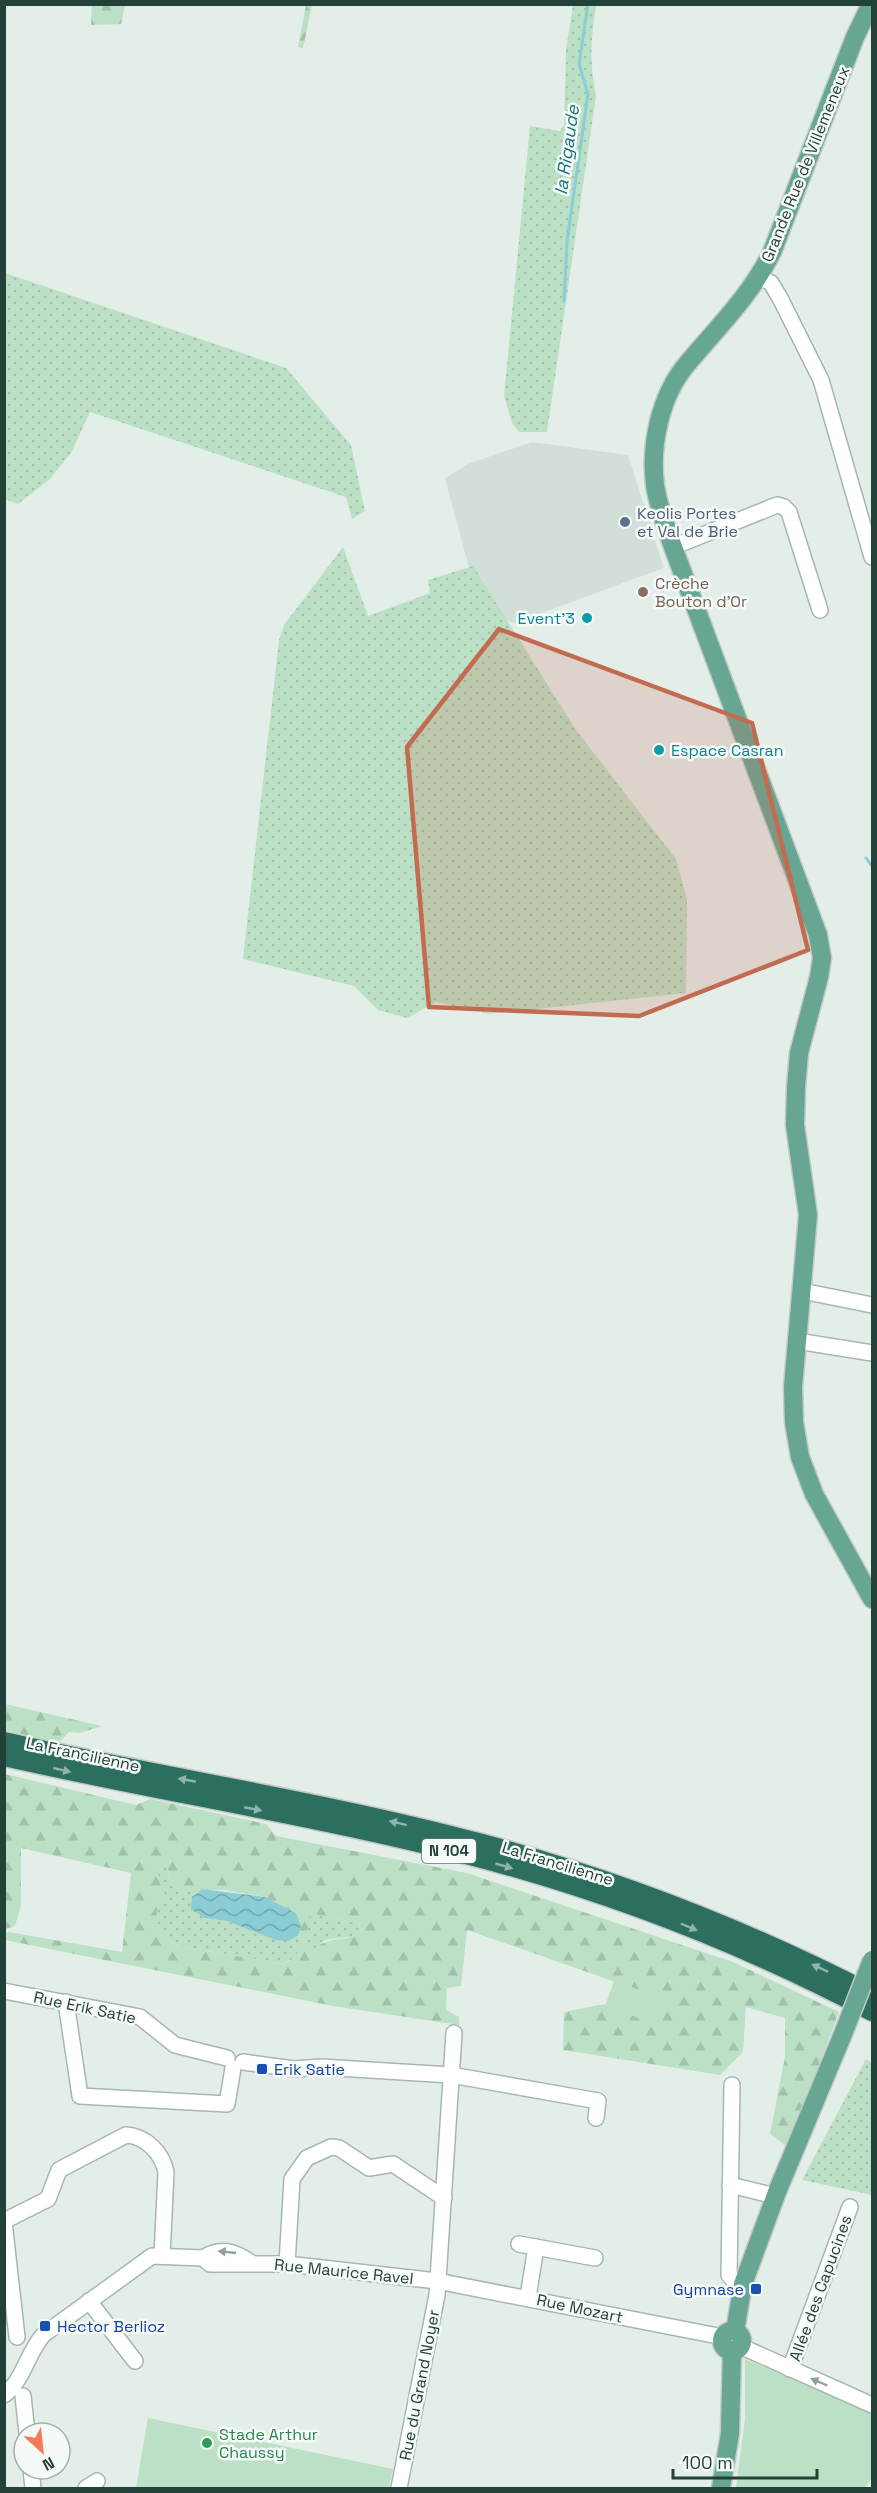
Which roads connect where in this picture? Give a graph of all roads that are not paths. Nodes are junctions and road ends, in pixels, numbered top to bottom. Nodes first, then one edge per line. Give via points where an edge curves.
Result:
1 (871, 4) edge
2 (760, 276) junction
3 (672, 547) junction
4 (873, 557) edge
5 (820, 610) dead end
6 (802, 1291) junction
7 (873, 1305) edge
8 (797, 1342) junction
9 (873, 1353) edge
10 (873, 1599) edge
11 (4, 1741) edge
12 (4, 1757) edge
13 (873, 1960) edge
14 (4, 1991) edge
15 (873, 1994) edge
16 (66, 2002) junction
17 (873, 2012) edge
18 (454, 2033) dead end
19 (234, 2063) junction
20 (451, 2075) junction
21 (732, 2085) dead end
22 (596, 2118) dead end
23 (730, 2185) junction
24 (775, 2196) junction
25 (444, 2198) junction
26 (850, 2207) dead end
27 (4, 2222) edge
28 (519, 2244) dead end
29 (536, 2247) junction
30 (162, 2256) junction
31 (595, 2258) dead end
32 (287, 2264) junction
33 (437, 2281) junction
34 (743, 2284) junction
35 (528, 2297) junction
36 (89, 2301) junction
37 (17, 2337) dead end
38 (733, 2341) junction
39 (135, 2361) dead end
40 (790, 2369) junction
41 (4, 2395) edge
42 (23, 2396) dead end
43 (871, 2399) edge
44 (26, 2421) edge
45 (399, 2488) edge
46 (721, 2488) edge

1 - 2 main road, Grande Rue de Villemeneux
2 - 3 main road, Grande Rue de Villemeneux via 685,366 663,410 654,455 654,479
2 - 4 street via 771,283 780,298 821,380
3 - 5 street via 781,506 789,512
3 - 6 main road, Grande Rue de Villemeneux via 818,935 820,974 799,1053 796,1087 795,1125 808,1215
6 - 7 street
6 - 8 main road, Grande Rue de Villemeneux
8 - 9 street
8 - 10 main road, Grande Rue de Villemeneux via 794,1410 800,1457 814,1494
15 -> 11 highway, La Francilienne / N 104 via 748,1934 577,1870 377,1818
12 -> 17 highway, La Francilienne / N 104 via 376,1834 489,1862 665,1917
13 - 24 main road, bridge
14 - 16 street, Rue Erik Satie
16 - 19 street, Rue Erik Satie via 140,2017 175,2045
16 - 19 street via 80,2096 227,2104
18 - 20 street
19 - 20 street, Rue Erik Satie
20 - 22 street, Rue Erik Satie via 598,2101
20 - 25 street
21 - 23 street
23 - 24 street
23 - 34 street via 729,2275
24 - 34 main road
25 - 32 street via 393,2164 369,2168 331,2147 307,2158 292,2179
25 - 33 street, Rue du Grand Noyer
26 - 40 street, Allée des Capucines
27 - 30 street via 48,2199 59,2170 126,2135 136,2135 156,2150 166,2172
27 - 37 street
28 - 29 street
29 - 31 street
29 - 35 street
30 - 32 street, Rue Maurice Ravel via 203,2258 214,2251 236,2252 250,2262
30 - 36 street, Rue Maurice Ravel via 143,2260
32 - 33 street, Rue Maurice Ravel
33 - 35 street, Rue Mozart
33 - 45 street, Rue du Grand Noyer
34 - 38 main road
35 - 38 street, Rue Mozart
36 - 39 street
36 - 41 street, Rue Maurice Ravel via 43,2335 13,2387
38 - 40 street, Rue Mozart
38 - 46 main road via 730,2433
43 -> 40 street, Rue Mozart
42 - 44 street

